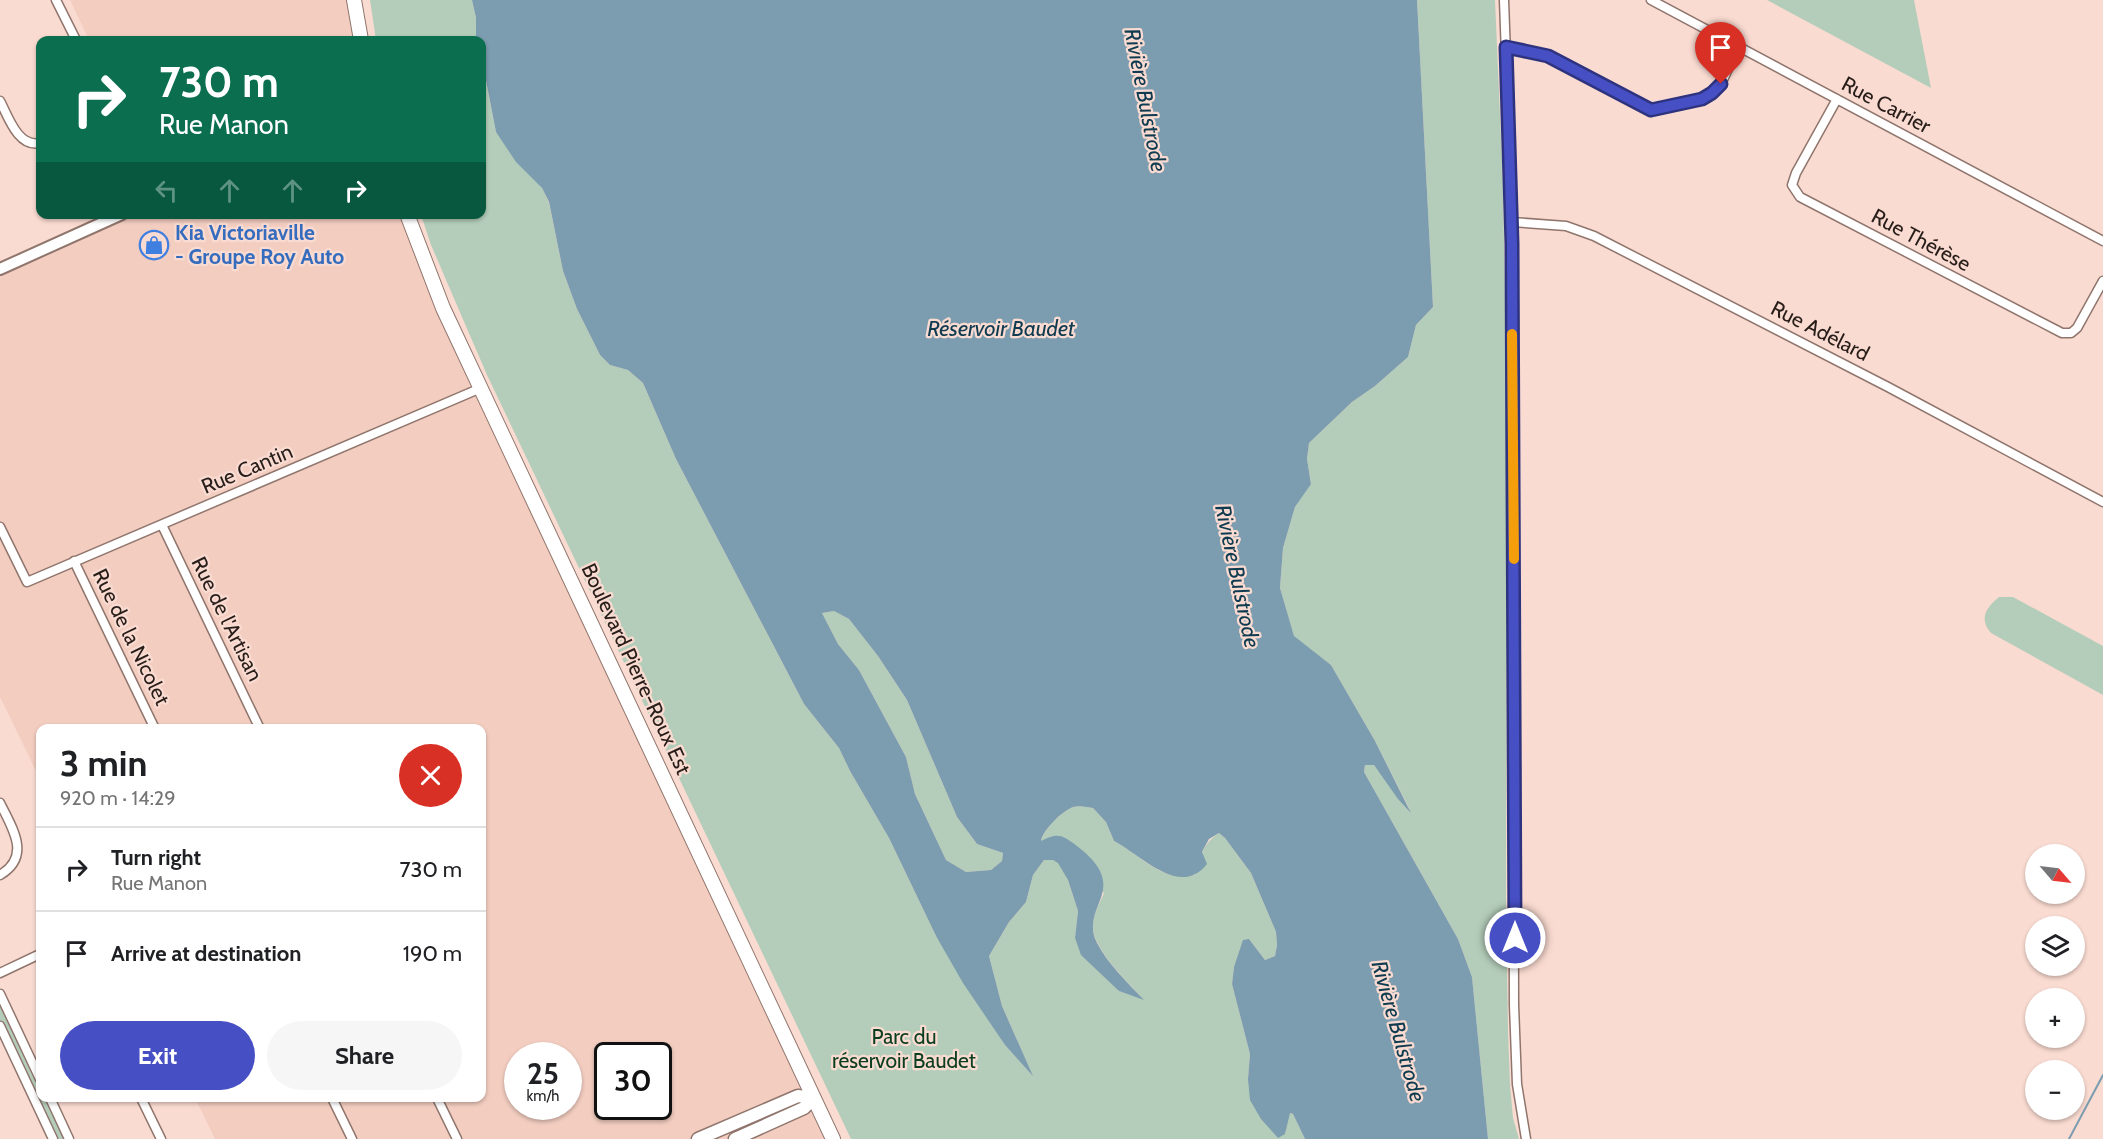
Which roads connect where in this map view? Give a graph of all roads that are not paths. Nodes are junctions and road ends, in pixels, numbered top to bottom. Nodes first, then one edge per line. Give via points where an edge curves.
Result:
1 (56, 0) edge
2 (354, 0) edge
3 (1504, 0) edge
4 (1651, 0) edge
5 (73, 36) edge
6 (360, 36) edge
7 (1739, 46) junction
8 (1506, 47) junction
9 (1837, 99) junction
10 (0, 101) edge
11 (36, 143) edge
12 (112, 219) edge
13 (409, 219) edge
14 (1512, 222) junction
15 (2103, 241) edge
16 (0, 269) edge
17 (2103, 281) edge
18 (480, 388) junction
19 (2103, 501) edge
20 (162, 525) junction
21 (0, 527) edge
22 (74, 561) junction
23 (153, 724) edge
24 (258, 724) edge
25 (0, 803) edge
26 (0, 874) edge
27 (36, 956) edge
28 (0, 973) edge
29 (0, 994) edge
30 (0, 1026) edge
31 (36, 1070) edge
32 (814, 1098) junction
33 (52, 1102) edge
34 (143, 1102) edge
35 (334, 1102) edge
36 (440, 1102) edge
37 (53, 1139) edge
38 (69, 1139) edge
39 (161, 1139) edge
40 (352, 1139) edge
41 (457, 1139) edge
42 (698, 1139) edge
43 (735, 1139) edge
44 (833, 1139) edge
45 (1527, 1139) edge

1 - 5 street
2 - 6 main road
3 - 8 street
4 - 7 street, Rue Carrier
7 - 8 street via 1721,84 1712,93 1702,99 1651,110 1548,56
7 - 9 street, Rue Carrier
8 - 14 street
9 - 15 street, Rue Carrier
9 - 17 street, Rue Thérèse via 1796,173 1792,185 1800,197 2062,333 2078,328
10 - 11 street via 17,133
12 - 16 street
13 - 18 main road, Boulevard Pierre-Roux Est via 443,308
14 - 19 street, Rue Adélard via 1566,226 1594,236
14 - 45 street via 1514,1005 1517,1084
18 - 20 street, Rue Cantin
18 - 32 main road, Boulevard Pierre-Roux Est
20 - 22 street, Rue Cantin
20 - 24 street, Rue de l'Artisan
21 - 22 street, Rue Cantin via 27,582
22 - 23 street, Rue de la Nicolet
25 - 26 street via 18,848 9,869
27 - 28 street
29 - 31 street
30 - 37 street
32 - 42 main road via 798,1096
32 - 43 main road via 804,1108
32 - 44 main road, Boulevard Pierre-Roux Est
33 - 38 street
34 - 39 street
35 - 40 street
36 - 41 street

